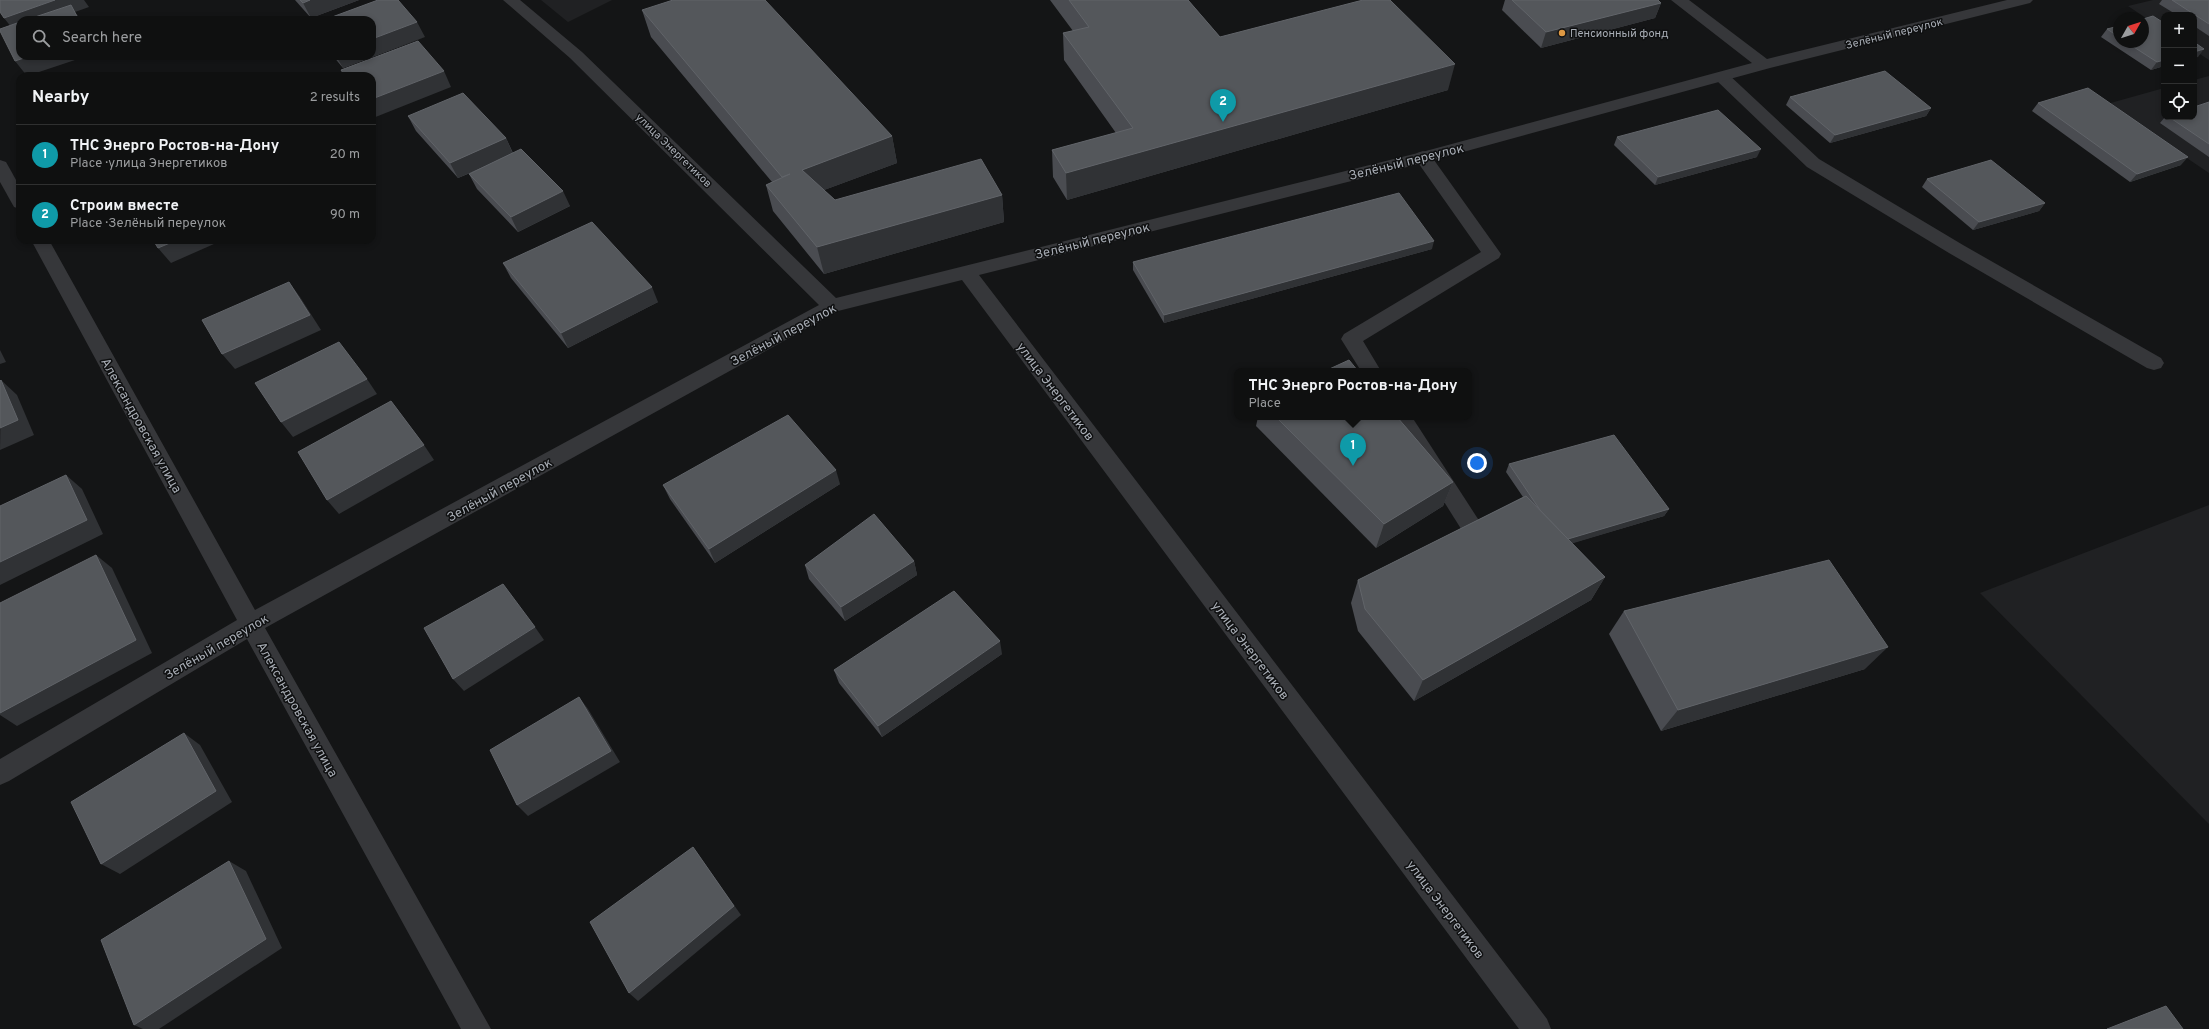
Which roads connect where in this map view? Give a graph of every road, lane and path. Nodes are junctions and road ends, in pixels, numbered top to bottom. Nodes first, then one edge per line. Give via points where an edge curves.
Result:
1 (511, 0) edge
2 (1679, 0) edge
3 (2025, 0) edge
4 (1764, 65) junction
5 (1722, 77) junction
6 (1423, 157) junction
7 (0, 166) edge
8 (16, 196) edge
9 (42, 244) edge
10 (966, 271) junction
11 (832, 306) junction
12 (2154, 363) dead end
13 (1369, 368) edge
14 (1403, 420) edge
15 (1482, 542) edge
16 (251, 624) junction
17 (0, 773) edge
18 (477, 1029) edge
19 (1537, 1029) edge

1 - 11 street, улица Энергетиков via 576,55
2 - 4 street
3 - 4 street, Зелёный переулок
4 - 5 street, Зелёный переулок
5 - 6 street, Зелёный переулок
5 - 12 street via 1813,163
6 - 10 street, Зелёный переулок
6 - 13 street via 1492,254 1351,339
7 - 8 street
9 - 16 street, Александровская улица
10 - 11 street, Зелёный переулок
10 - 19 street, улица Энергетиков
11 - 16 street, Зелёный переулок
14 - 15 street
16 - 17 street, Зелёный переулок
16 - 18 street, Александровская улица

